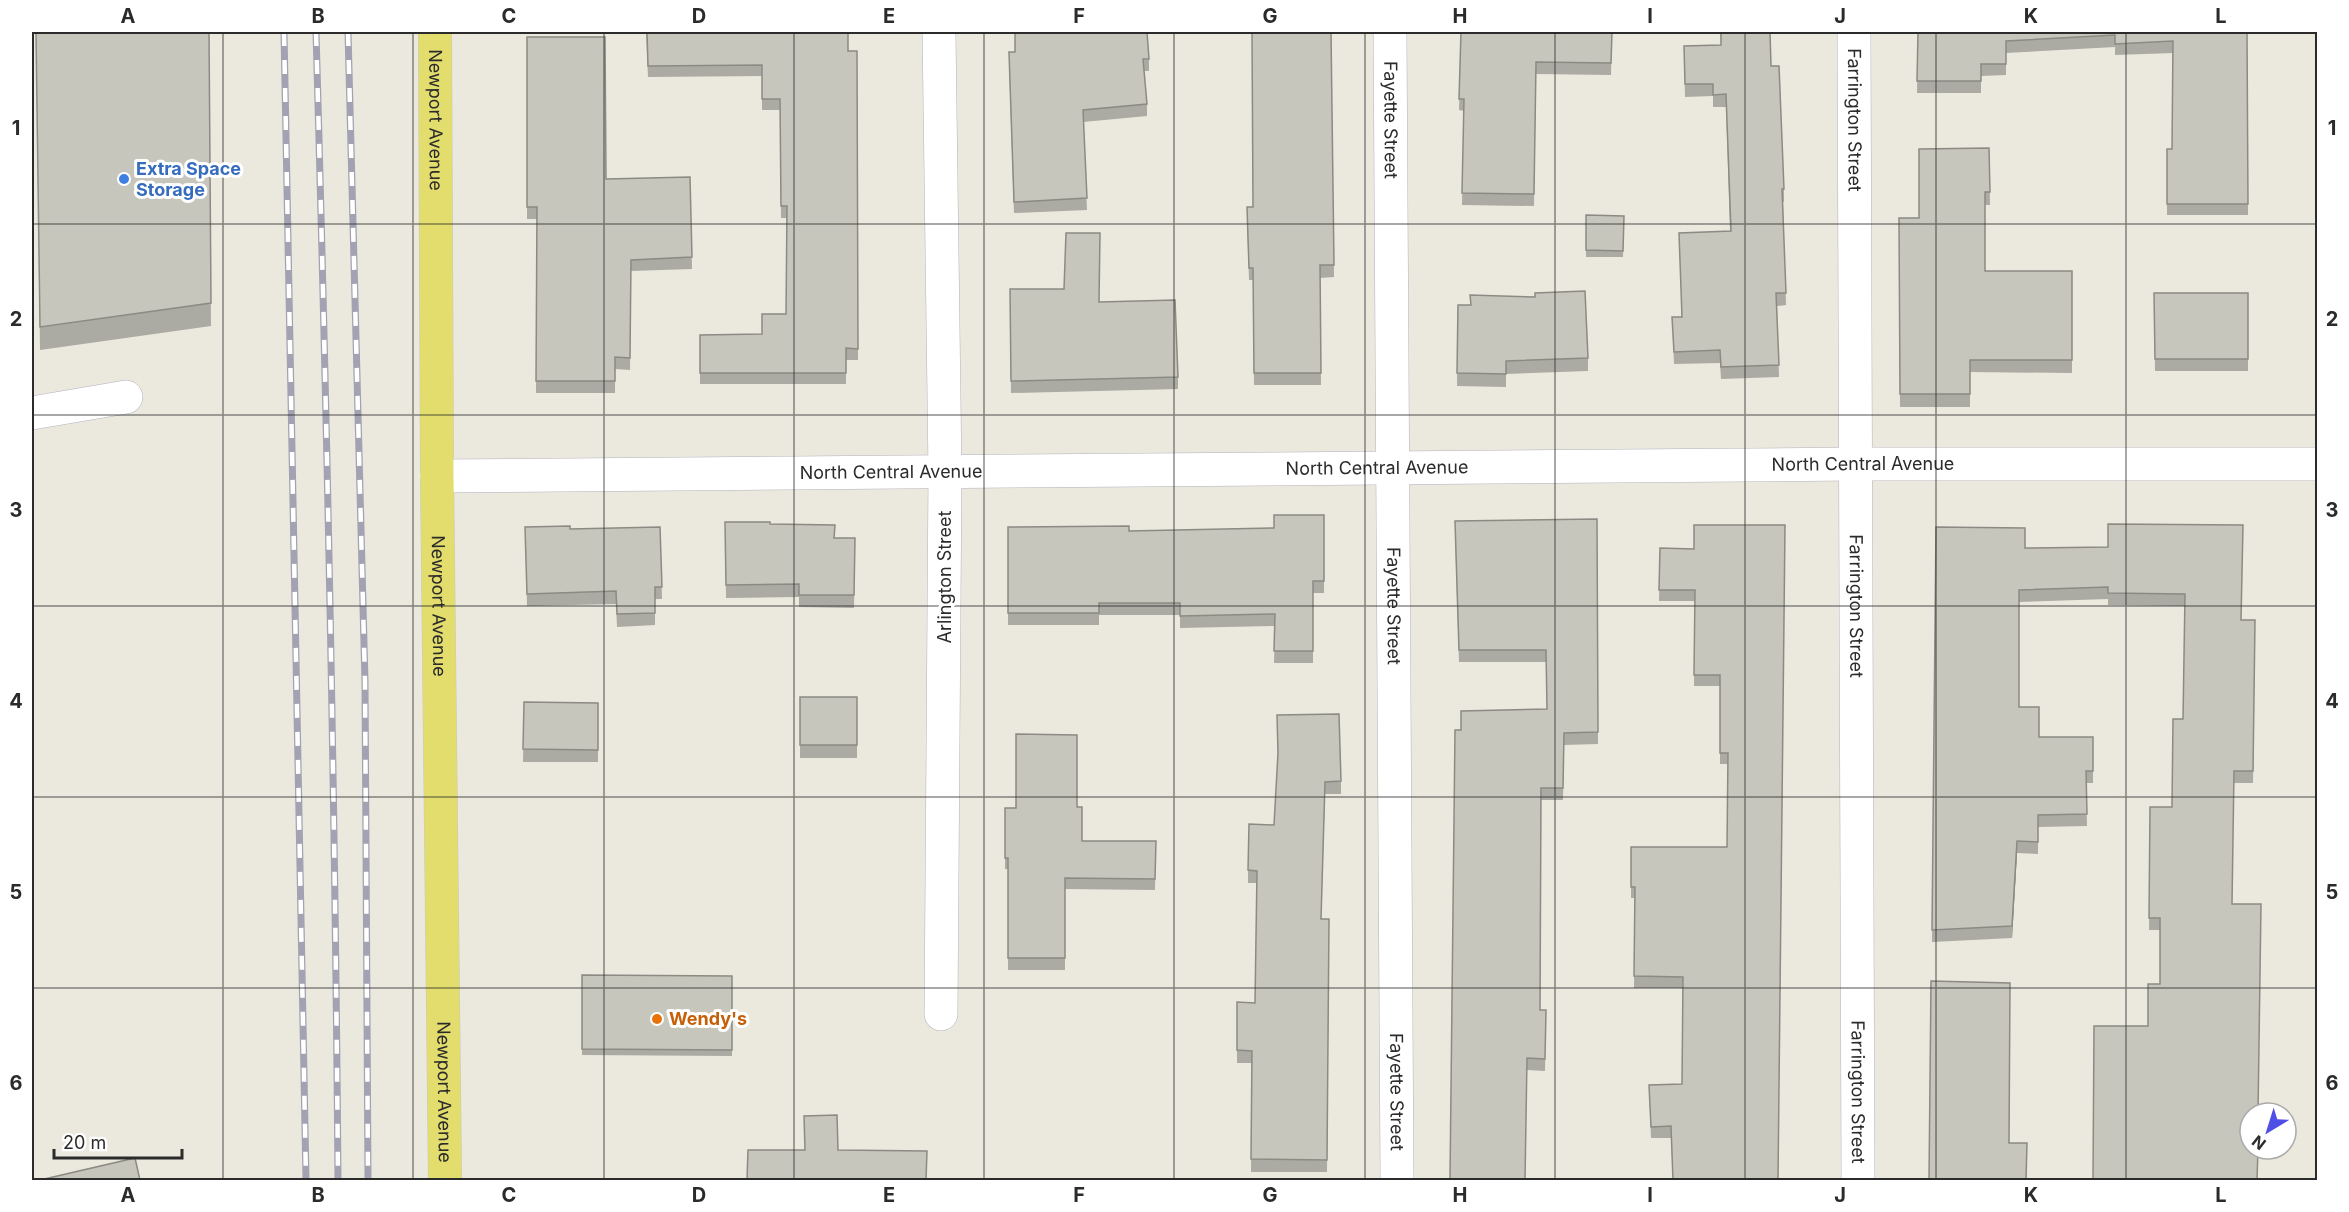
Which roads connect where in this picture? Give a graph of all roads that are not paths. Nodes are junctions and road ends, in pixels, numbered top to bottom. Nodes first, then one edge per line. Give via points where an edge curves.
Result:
1 (435, 32) edge
2 (939, 32) edge
3 (1390, 32) edge
4 (1854, 32) edge
5 (126, 397) dead end
6 (32, 412) edge
7 (1856, 464) junction
8 (2318, 464) edge
9 (1392, 468) junction
10 (945, 472) junction
11 (437, 476) junction
12 (941, 1014) dead end
13 (445, 1180) edge
14 (1397, 1180) edge
15 (1858, 1180) edge

1 - 11 main road, Newport Avenue
2 - 10 street, Arlington Street
3 - 9 street, Fayette Street
4 - 7 street, Farrington Street
5 - 6 street
7 - 8 street, North Central Avenue
7 - 9 street, North Central Avenue
7 - 15 street, Farrington Street
9 - 10 street, North Central Avenue
9 - 14 street, Fayette Street
10 - 11 street, North Central Avenue
10 - 12 street, Arlington Street
11 - 13 main road, Newport Avenue

